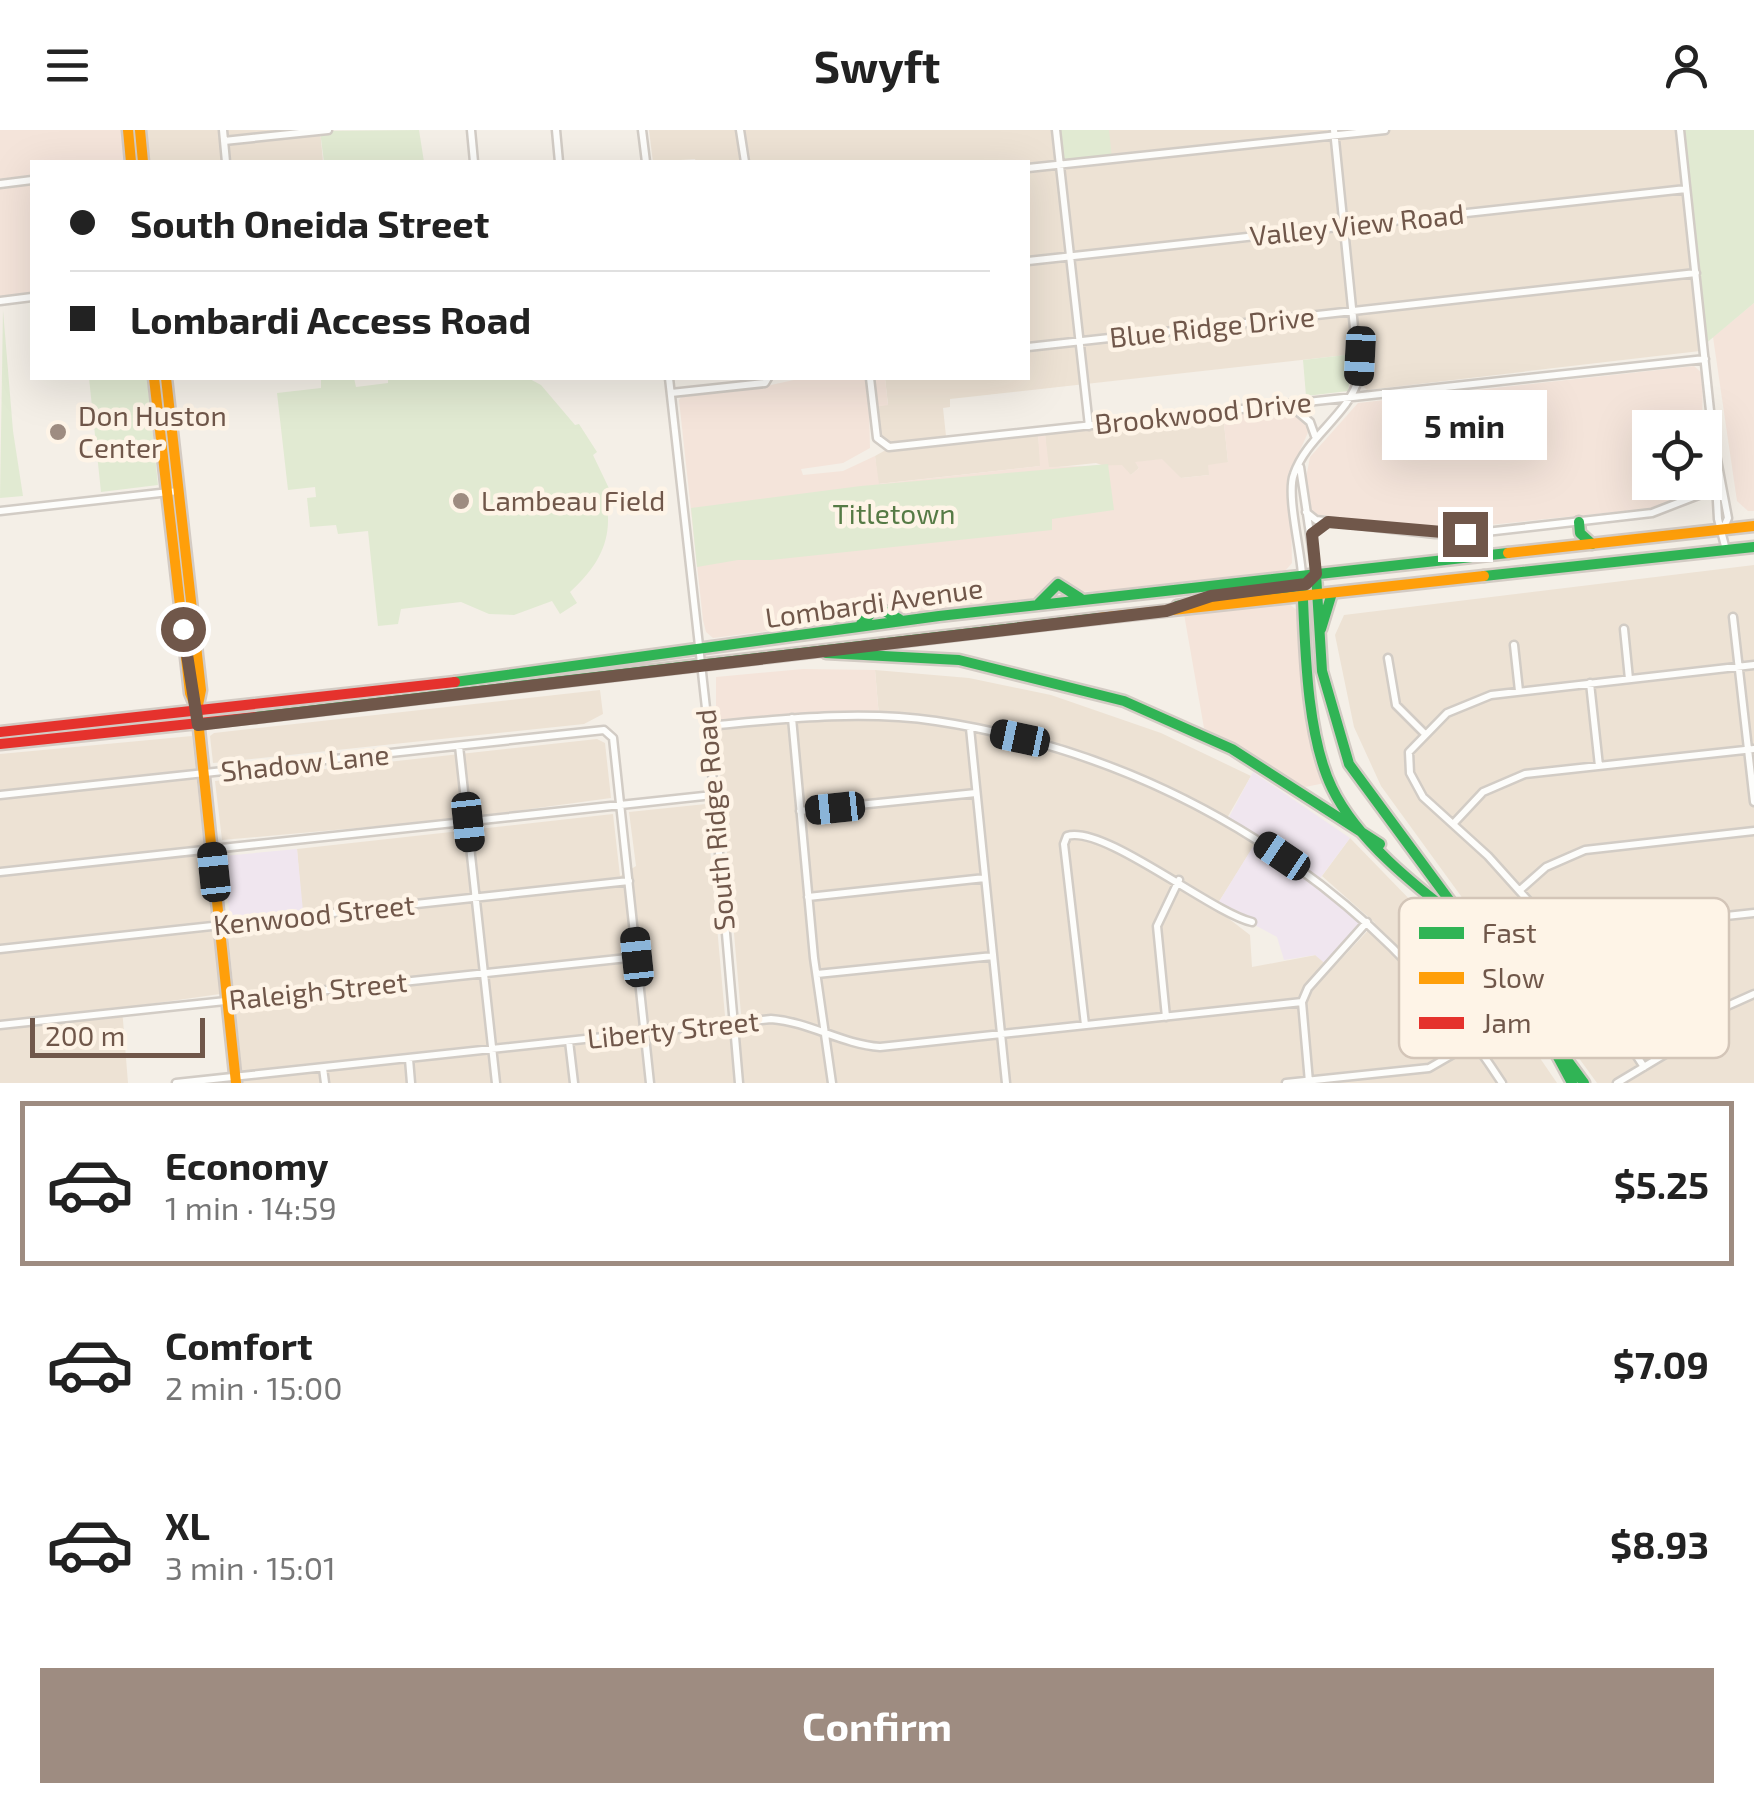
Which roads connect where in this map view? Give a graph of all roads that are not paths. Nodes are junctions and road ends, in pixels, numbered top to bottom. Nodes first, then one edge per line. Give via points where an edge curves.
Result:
1 (128, 130) edge
2 (140, 130) edge
3 (223, 130) edge
4 (328, 130) edge
5 (471, 130) edge
6 (556, 130) edge
7 (642, 130) edge
8 (740, 130) edge
9 (1056, 130) edge
10 (1385, 130) edge
11 (1680, 130) edge
12 (1334, 133) edge
13 (224, 141) junction
14 (131, 160) edge
15 (143, 160) edge
16 (226, 160) edge
17 (474, 160) edge
18 (560, 160) edge
19 (646, 160) edge
20 (744, 160) edge
21 (1060, 165) junction
22 (1030, 168) edge
23 (30, 180) edge
24 (0, 184) edge
25 (1686, 189) junction
26 (1344, 227) junction
27 (1070, 256) junction
28 (1030, 261) edge
29 (1696, 274) junction
30 (30, 297) edge
31 (0, 301) edge
32 (1354, 311) junction
33 (1081, 342) junction
34 (1030, 347) edge
35 (1705, 360) junction
36 (154, 380) edge
37 (166, 380) edge
38 (670, 380) edge
39 (767, 380) edge
40 (870, 380) edge
41 (671, 394) junction
42 (1350, 398) junction
43 (1287, 404) junction
44 (1710, 410) edge
45 (1089, 426) junction
46 (1315, 438) junction
47 (1299, 466) junction
48 (1722, 478) edge
49 (173, 492) junction
50 (1685, 500) edge
51 (1717, 500) edge
52 (0, 510) edge
53 (1306, 512) junction
54 (1328, 522) junction
55 (1754, 526) edge
56 (1579, 528) junction
57 (1723, 530) junction
58 (1312, 534) junction
59 (1595, 545) junction
60 (1754, 547) edge
61 (1568, 548) junction
62 (1726, 550) junction
63 (1316, 574) junction
64 (1306, 588) junction
65 (1332, 592) junction
66 (1086, 599) junction
67 (1031, 606) junction
68 (1733, 617) dead end
69 (1624, 629) dead end
70 (1319, 636) junction
71 (1514, 645) dead end
72 (699, 650) junction
73 (814, 650) junction
74 (1388, 658) dead end
75 (701, 666) junction
76 (1754, 666) edge
77 (1738, 667) junction
78 (1629, 679) junction
79 (1590, 683) junction
80 (1519, 691) junction
81 (196, 710) junction
82 (792, 718) junction
83 (198, 725) junction
84 (708, 726) junction
85 (970, 728) junction
86 (0, 732) edge
87 (1424, 733) junction
88 (0, 744) edge
89 (459, 746) junction
90 (1751, 749) edge
91 (1599, 766) junction
92 (204, 774) junction
93 (976, 793) junction
94 (713, 794) junction
95 (0, 796) edge
96 (1754, 802) edge
97 (620, 805) junction
98 (800, 812) junction
99 (468, 822) junction
100 (1454, 824) junction
101 (1754, 831) edge
102 (1380, 844) junction
103 (212, 849) junction
104 (0, 872) edge
105 (985, 878) junction
106 (1179, 880) junction
107 (629, 881) junction
108 (1520, 890) junction
109 (476, 897) junction
110 (808, 897) junction
111 (1437, 898) edge
112 (1445, 898) edge
113 (1526, 898) edge
114 (1754, 913) edge
115 (1729, 916) edge
116 (1252, 922) dead end
117 (1367, 922) junction
118 (220, 925) junction
119 (0, 949) edge
120 (1399, 954) edge
121 (994, 956) junction
122 (637, 957) junction
123 (484, 973) junction
124 (817, 974) junction
125 (1754, 994) edge
126 (227, 1001) junction
127 (1302, 1002) junction
128 (1729, 1005) edge
129 (1166, 1017) junction
130 (734, 1022) junction
131 (0, 1025) edge
132 (1085, 1026) junction
133 (645, 1033) junction
134 (827, 1033) junction
135 (1002, 1034) junction
136 (569, 1041) junction
137 (492, 1050) junction
138 (410, 1058) junction
139 (1446, 1058) edge
140 (1485, 1058) edge
141 (1559, 1058) edge
142 (1566, 1058) edge
143 (1638, 1058) edge
144 (1656, 1058) edge
145 (1644, 1067) junction
146 (323, 1068) junction
147 (236, 1080) edge
148 (1309, 1082) edge
149 (176, 1083) edge
150 (325, 1083) edge
151 (412, 1083) edge
152 (496, 1083) edge
153 (574, 1083) edge
154 (650, 1083) edge
155 (739, 1083) edge
156 (832, 1083) edge
157 (1006, 1083) edge
158 (1286, 1083) edge
159 (1502, 1083) edge
160 (1572, 1083) edge
161 (1584, 1083) edge
162 (1617, 1083) edge

1 - 14 main road
2 - 15 main road
3 - 13 street
4 - 13 street
5 - 17 street
6 - 18 street
7 - 19 street
8 - 20 street
9 - 21 street
10 - 12 street
11 - 25 street
12 - 21 street
12 - 26 street
13 - 16 street
21 - 22 street
21 - 27 street
23 - 24 street
25 - 26 street, Valley View Road
25 - 29 street
26 - 27 street, Valley View Road
26 - 32 street
27 - 28 street, Valley View Road
27 - 33 street
29 - 32 street, Blue Ridge Drive
29 - 35 street
30 - 31 street
32 - 33 street, Blue Ridge Drive
32 - 42 street via 1360,356
33 - 34 street, Blue Ridge Drive
33 - 45 street
35 - 42 street, Brookwood Drive
35 - 44 street
36 - 49 main road
37 - 49 main road
38 - 41 street, South Ridge Road
39 - 41 street
40 - 45 street, Brookwood Drive via 880,445
41 - 72 street, South Ridge Road
42 - 43 street, Brookwood Drive
42 - 46 street
43 - 45 street, Brookwood Drive
43 - 46 street via 1310,422
46 - 47 street
47 - 53 street
47 - 64 street via 1292,484
48 - 57 street via 1728,518
49 - 52 street
49 - 81 main road via 201,692
50 - 56 street via 1668,510
51 - 57 street
53 - 54 street
53 - 58 street
54 - 56 street via 1449,534
54 - 58 street
55 - 57 main road
56 - 59 main road
56 - 61 main road
57 - 59 main road
57 - 62 street
58 - 63 street
59 - 61 main road
60 - 62 main road, Lombardi Avenue
61 - 63 main road
62 - 65 main road, Lombardi Avenue
63 - 64 main road
64 - 65 main road, Lombardi Avenue
64 - 66 main road, Lombardi Avenue
64 - 70 main road
64 - 73 main road, Lombardi Avenue via 1166,611
64 - 102 main road via 1326,774 1343,807
65 - 70 main road
66 - 67 main road, Lombardi Avenue
66 - 67 main road via 1058,584
67 - 72 main road, Lombardi Avenue via 902,620 877,607 854,627
68 - 77 street
69 - 78 street
70 - 112 main road via 1331,717 1350,768
71 - 80 street
72 - 75 street, South Ridge Road
72 - 81 main road, Lombardi Avenue
73 - 75 main road, Lombardi Avenue
73 - 102 main road via 959,660 1124,702 1232,749
74 - 87 street via 1396,705
75 - 83 main road, Lombardi Avenue
75 - 84 street, South Ridge Road
76 - 77 street
77 - 78 street
77 - 90 street
78 - 79 street
79 - 80 street
79 - 91 street
80 - 87 street via 1462,705
81 - 83 main road
81 - 86 main road, Lombardi Avenue
82 - 84 street
82 - 85 street via 884,717
82 - 98 street
83 - 88 main road, Lombardi Avenue
83 - 92 main road
84 - 94 street, South Ridge Road
85 - 93 street
85 - 117 street via 1072,753 1187,799 1302,869
87 - 100 street via 1409,752 1410,773 1423,797
89 - 92 street, Shadow Lane
89 - 97 street, Shadow Lane via 609,733
89 - 99 street
90 - 91 street
90 - 96 street
91 - 100 street via 1504,780
92 - 95 street, Shadow Lane
92 - 103 main road
93 - 98 street
93 - 105 street
94 - 97 street
94 - 130 street, South Ridge Road
97 - 99 street
97 - 107 street
98 - 110 street
99 - 103 street
99 - 109 street
100 - 108 street
101 - 108 street via 1585,850 1546,867
102 - 111 main road
103 - 104 street
103 - 118 main road
105 - 110 street
105 - 121 street
106 - 116 street
106 - 129 street via 1157,926
106 - 132 street via 1085,836 1067,836
107 - 109 street, Kenwood Street
107 - 122 street
108 - 113 street
109 - 118 street, Kenwood Street
109 - 123 street
110 - 124 street
114 - 115 street
117 - 120 street
117 - 127 street
118 - 119 street, Kenwood Street
118 - 126 main road
121 - 124 street
121 - 135 street
122 - 123 street, Raleigh Street
122 - 133 street
123 - 126 street, Raleigh Street
123 - 137 street
124 - 134 street
125 - 128 street
126 - 131 street, Raleigh Street
126 - 147 main road
127 - 129 street, Liberty Street
127 - 148 street
129 - 132 street, Liberty Street
130 - 133 street, Liberty Street
130 - 134 street, Liberty Street via 795,1020
130 - 155 street, South Ridge Road
132 - 135 street, Liberty Street
133 - 136 street, Liberty Street
133 - 154 street
134 - 135 street, Liberty Street via 880,1047
134 - 156 street
135 - 157 street
136 - 137 street, Liberty Street
136 - 153 street
137 - 138 street, Liberty Street
137 - 152 street
138 - 146 street, Liberty Street
138 - 151 street
139 - 148 street via 1428,1068
140 - 159 street
141 - 160 main road
142 - 161 main road
143 - 145 street
144 - 145 street
145 - 162 street
146 - 147 street, Liberty Street
146 - 150 street
147 - 149 street, Liberty Street
148 - 158 street

